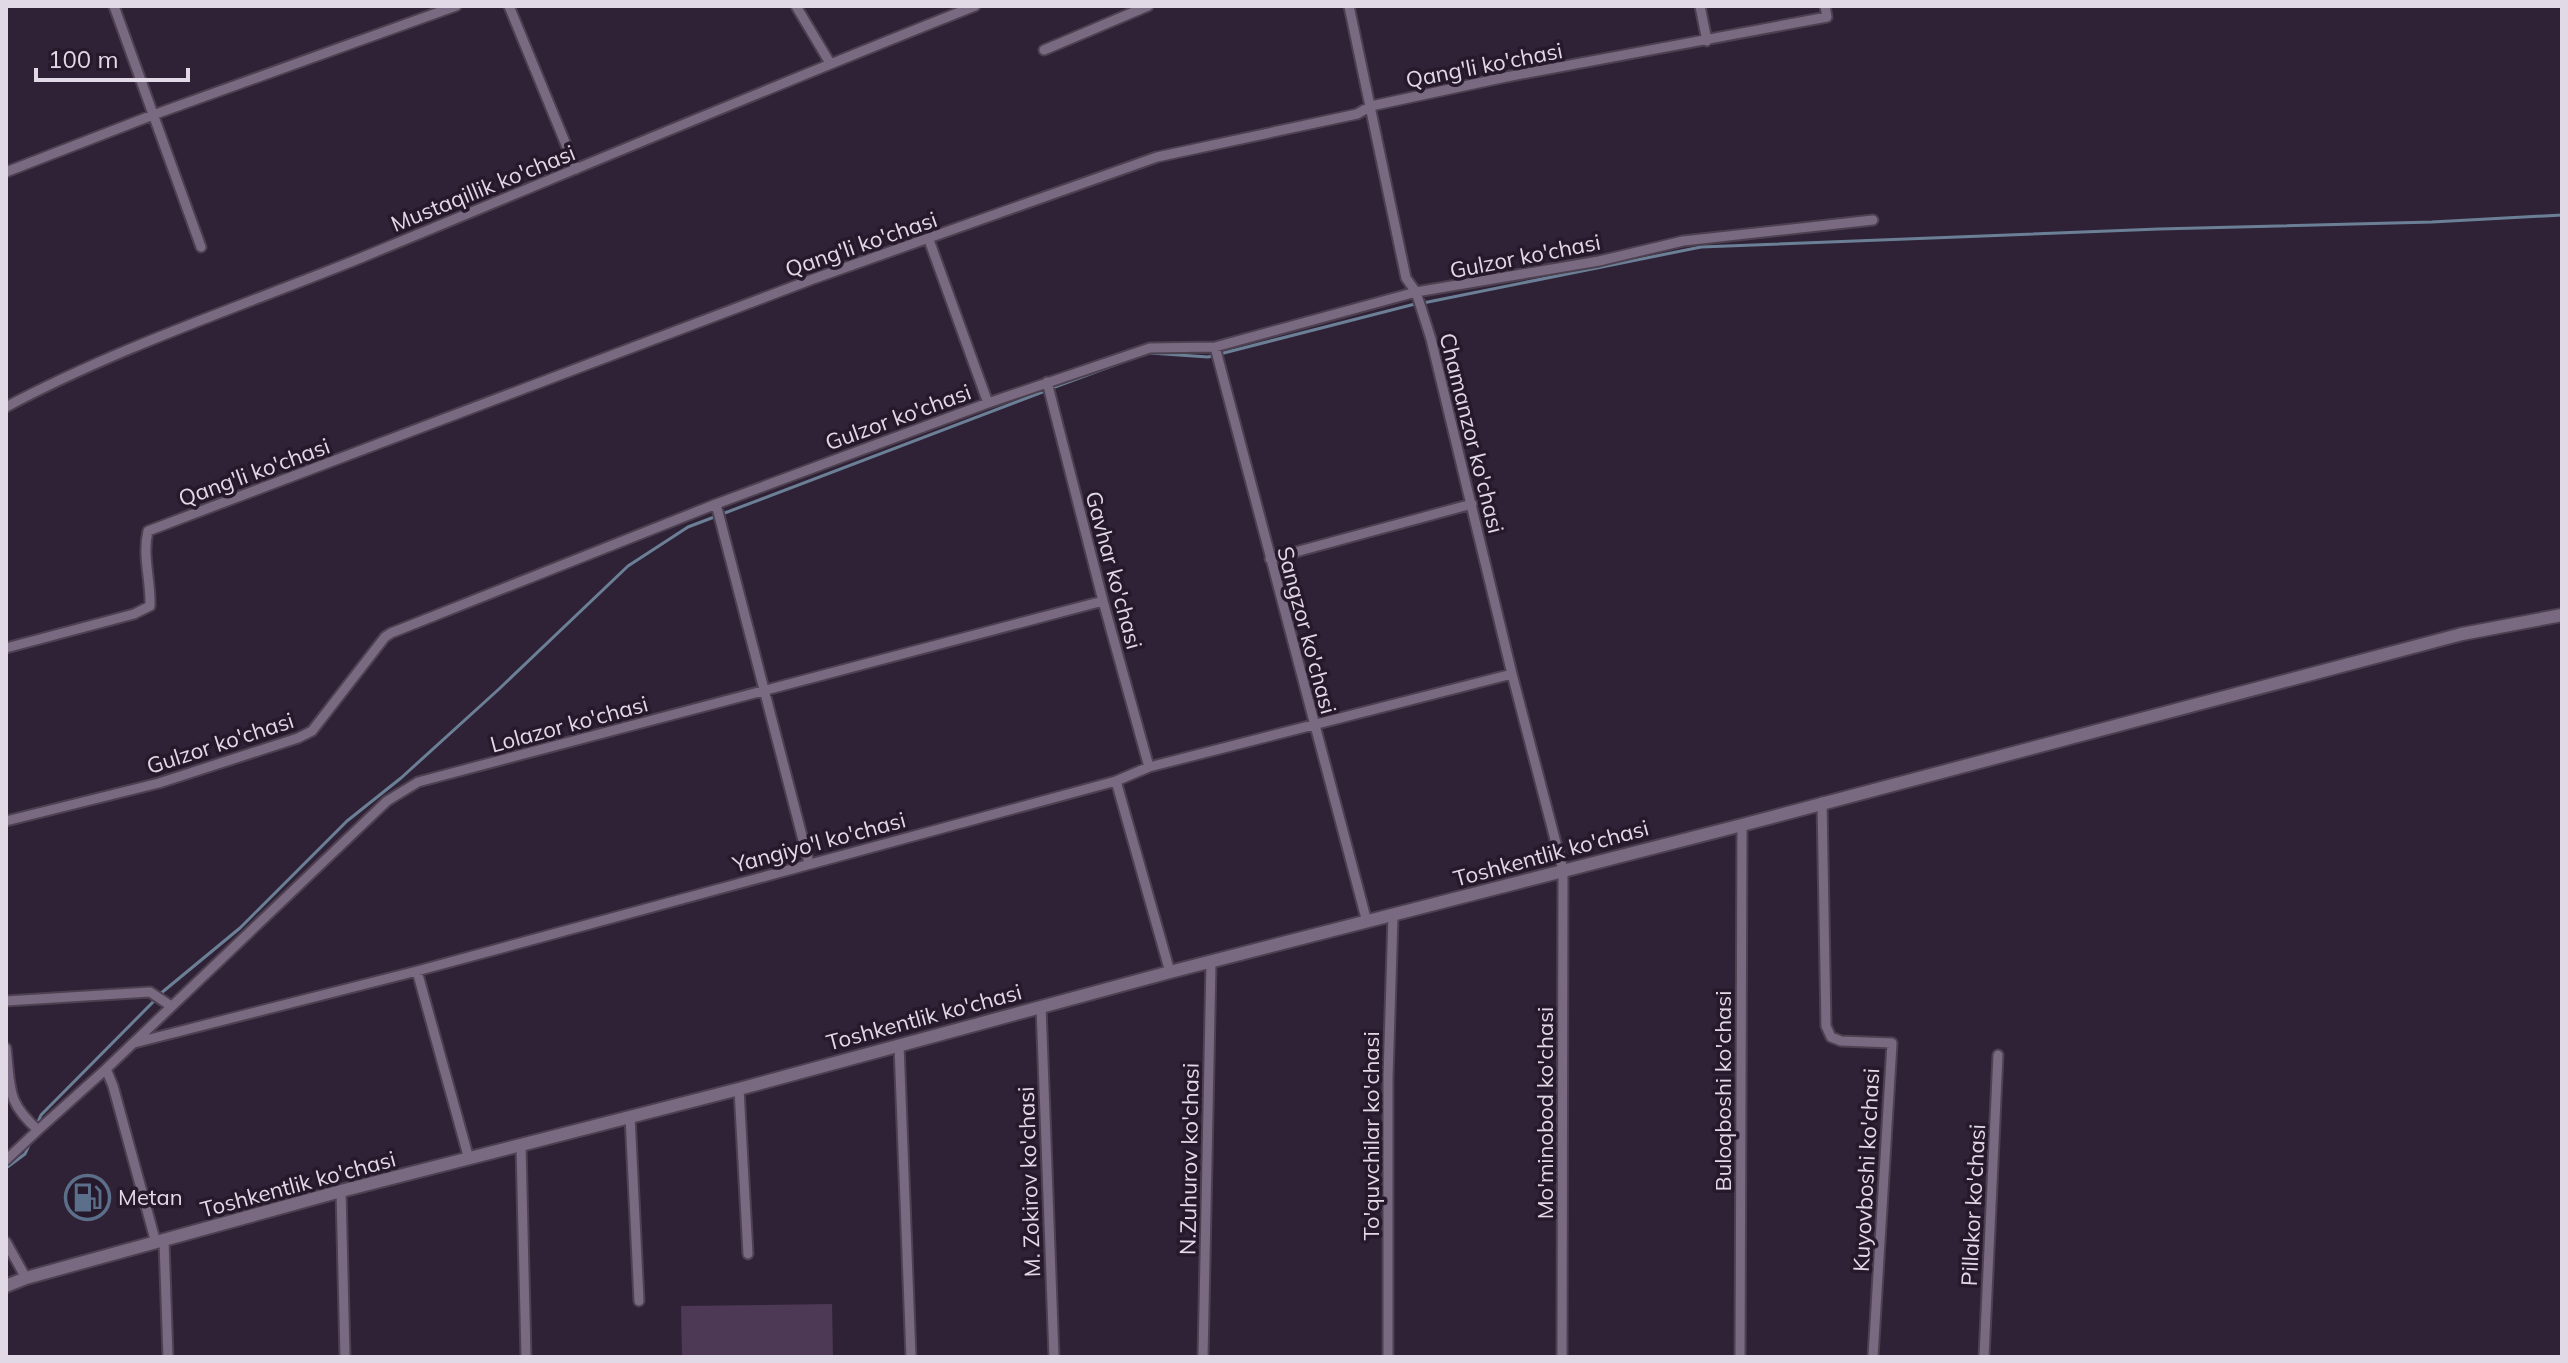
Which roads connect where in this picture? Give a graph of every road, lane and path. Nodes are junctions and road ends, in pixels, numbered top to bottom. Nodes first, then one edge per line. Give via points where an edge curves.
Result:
1 (114, 6) edge
2 (456, 6) edge
3 (509, 6) edge
4 (796, 6) edge
5 (975, 6) edge
6 (1148, 6) edge
7 (1349, 6) edge
8 (1700, 6) edge
9 (1825, 6) edge
10 (1707, 41) junction
11 (1044, 50) dead end
12 (830, 63) junction
13 (1371, 106) junction
14 (153, 115) junction
15 (576, 169) junction
16 (6, 172) edge
17 (1873, 220) dead end
18 (929, 240) junction
19 (201, 247) dead end
20 (1416, 292) junction
21 (1215, 347) junction
22 (1047, 382) junction
23 (988, 403) junction
24 (6, 407) edge
25 (716, 504) junction
26 (1472, 504) junction
27 (1270, 559) junction
28 (1103, 601) junction
29 (2562, 615) edge
30 (6, 648) edge
31 (1512, 674) junction
32 (766, 691) junction
33 (1313, 724) junction
34 (1149, 767) junction
35 (1116, 781) junction
36 (1822, 802) junction
37 (6, 821) edge
38 (1742, 825) junction
39 (809, 863) junction
40 (1563, 870) junction
41 (1393, 916) junction
42 (1367, 922) junction
43 (1211, 962) junction
44 (417, 971) junction
45 (1170, 972) junction
46 (6, 1001) edge
47 (171, 1006) junction
48 (1041, 1006) junction
49 (134, 1043) junction
50 (899, 1045) junction
51 (6, 1048) edge
52 (1998, 1055) dead end
53 (106, 1069) junction
54 (739, 1089) junction
55 (630, 1116) junction
56 (38, 1130) junction
57 (521, 1146) junction
58 (469, 1159) junction
59 (6, 1160) edge
60 (341, 1191) junction
61 (6, 1242) edge
62 (160, 1242) junction
63 (748, 1254) dead end
64 (26, 1278) junction
65 (6, 1286) edge
66 (639, 1301) dead end
67 (168, 1357) edge
68 (345, 1357) edge
69 (526, 1357) edge
70 (911, 1357) edge
71 (1054, 1357) edge
72 (1203, 1357) edge
73 (1388, 1357) edge
74 (1562, 1357) edge
75 (1740, 1357) edge
76 (1873, 1357) edge
77 (1984, 1357) edge

1 - 14 street
2 - 14 street
3 - 15 street
4 - 12 street
5 - 12 street, Mustaqillik ko'chasi
6 - 11 street
7 - 13 street, Chamanzor ko'chasi
8 - 10 street
9 - 10 street, Qang'li ko'chasi via 1827,17
10 - 13 street, Qang'li ko'chasi
12 - 15 street, Mustaqillik ko'chasi
13 - 18 street, Qang'li ko'chasi via 1357,114 1157,157
13 - 20 street, Chamanzor ko'chasi via 1406,278
14 - 16 street
14 - 19 street
15 - 24 street, Mustaqillik ko'chasi via 68,374
17 - 20 street, Gulzor ko'chasi via 1683,241
18 - 23 street
18 - 30 street, Qang'li ko'chasi via 148,531 144,549 150,606
20 - 21 street, Gulzor ko'chasi
20 - 26 street, Chamanzor ko'chasi
21 - 22 street, Gulzor ko'chasi via 1150,348
21 - 27 street, Sangzor ko'chasi
22 - 23 street, Gulzor ko'chasi
22 - 28 street, Gavhar ko'chasi
23 - 25 street, Gulzor ko'chasi
25 - 32 street
25 - 37 street, Gulzor ko'chasi via 391,633 312,731 298,738 159,783
26 - 27 street
26 - 31 street, Chamanzor ko'chasi
27 - 33 street, Sangzor ko'chasi
28 - 32 street, Lolazor ko'chasi
28 - 34 street, Gavhar ko'chasi
29 - 36 main road, Toshkentlik ko'chasi via 2462,634
31 - 33 street, Yangiyo'l ko'chasi
31 - 40 street, Chamanzor ko'chasi
32 - 39 street
32 - 47 street, Lolazor ko'chasi via 418,782 387,801
33 - 34 street, Yangiyo'l ko'chasi
33 - 42 street, Sangzor ko'chasi
34 - 35 street, Yangiyo'l ko'chasi
35 - 39 street, Yangiyo'l ko'chasi
35 - 45 street
36 - 38 main road, Toshkentlik ko'chasi
36 - 76 street, Kuyovboshi ko'chasi via 1826,1026 1831,1037 1841,1041 1892,1043
38 - 40 main road, Toshkentlik ko'chasi
38 - 75 street, Buloqboshi ko'chasi
39 - 44 street, Yangiyo'l ko'chasi
40 - 41 main road, Toshkentlik ko'chasi
40 - 74 street, Mo'minobod ko'chasi
41 - 42 main road, Toshkentlik ko'chasi
41 - 73 street, To'quvchilar ko'chasi
42 - 43 main road, Toshkentlik ko'chasi
43 - 45 main road, Toshkentlik ko'chasi
43 - 72 street, N.Zuhurov ko'chasi
44 - 49 street, Yangiyo'l ko'chasi
44 - 58 street
45 - 48 main road, Toshkentlik ko'chasi
46 - 47 street via 150,992
47 - 49 street, Lolazor ko'chasi
48 - 50 main road, Toshkentlik ko'chasi
48 - 71 street, M. Zokirov ko'chasi
49 - 53 street, Lolazor ko'chasi
50 - 54 main road, Toshkentlik ko'chasi
50 - 70 street
51 - 56 street via 13,1102
52 - 77 street, Pillakor ko'chasi
53 - 56 street, Lolazor ko'chasi
53 - 62 street
54 - 55 main road, Toshkentlik ko'chasi
54 - 63 street
55 - 57 main road, Toshkentlik ko'chasi
55 - 66 street
56 - 59 street, Lolazor ko'chasi
57 - 58 main road, Toshkentlik ko'chasi
57 - 69 street
58 - 60 main road, Toshkentlik ko'chasi
60 - 62 main road, Toshkentlik ko'chasi
60 - 68 street
61 - 64 street
62 - 64 main road, Toshkentlik ko'chasi
62 - 67 street
64 - 65 main road, Toshkentlik ko'chasi

